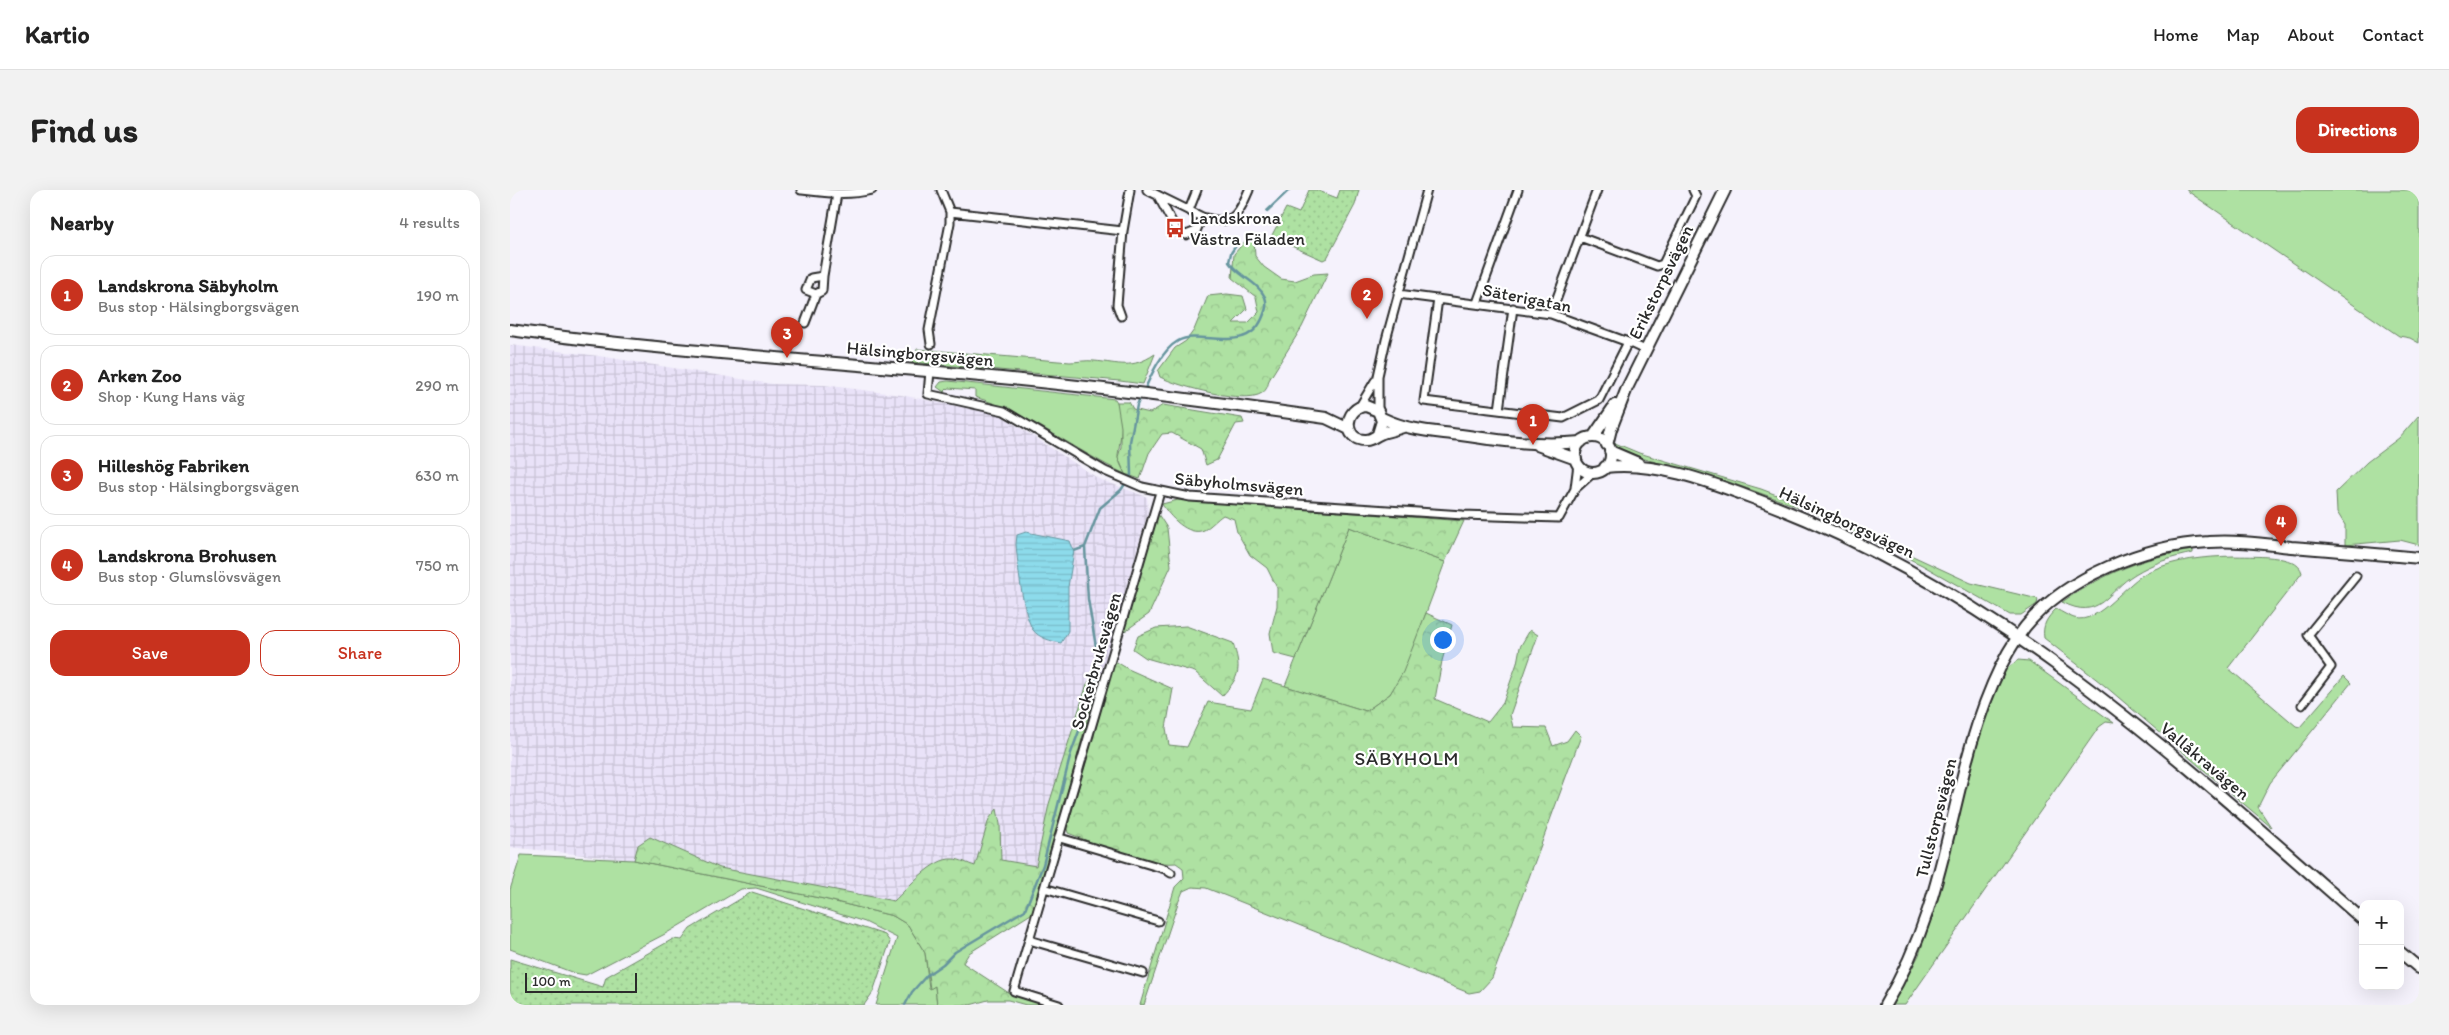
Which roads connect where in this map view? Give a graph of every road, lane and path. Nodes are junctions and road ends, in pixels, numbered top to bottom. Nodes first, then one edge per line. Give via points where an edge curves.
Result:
1 (801, 190) edge
2 (872, 190) edge
3 (941, 190) edge
4 (1130, 190) edge
5 (1147, 190) edge
6 (1197, 190) edge
7 (1249, 190) edge
8 (1427, 190) edge
9 (1518, 190) edge
10 (1597, 190) edge
11 (1693, 190) edge
12 (1725, 190) edge
13 (837, 194) junction
14 (1158, 196) junction
15 (1189, 210) junction
16 (950, 212) junction
17 (1202, 217) junction
18 (1123, 232) junction
19 (1580, 237) junction
20 (823, 276) junction
21 (816, 294) junction
22 (1398, 294) junction
23 (1438, 299) junction
24 (1476, 303) junction
25 (1513, 308) junction
26 (1551, 314) junction
27 (1121, 316) dead end
28 (804, 322) dead end
29 (510, 330) edge
30 (1628, 342) junction
31 (931, 344) dead end
32 (1645, 350) junction
33 (930, 371) junction
34 (1378, 376) junction
35 (1626, 388) junction
36 (1355, 410) junction
37 (1499, 410) junction
38 (1380, 414) junction
39 (1326, 418) junction
40 (1349, 428) junction
41 (1402, 428) junction
42 (1378, 434) junction
43 (1593, 437) junction
44 (1580, 442) junction
45 (1536, 445) junction
46 (1608, 448) junction
47 (1577, 462) junction
48 (1605, 467) junction
49 (1648, 467) junction
50 (1594, 472) junction
51 (1575, 489) junction
52 (1160, 492) junction
53 (2419, 558) edge
54 (2356, 576) dead end
55 (2018, 637) junction
56 (2302, 704) dead end
57 (1060, 838) junction
58 (1171, 873) dead end
59 (1044, 888) junction
60 (2359, 917) edge
61 (1158, 921) dead end
62 (1029, 940) junction
63 (2404, 955) edge
64 (2419, 968) edge
65 (1143, 973) dead end
66 (1059, 1005) edge
67 (1885, 1005) edge

1 - 13 street
2 - 13 street
3 - 16 street
4 - 18 street
5 - 14 street
6 - 15 street
7 - 17 street via 1231,219 1224,222
8 - 22 street
9 - 24 street
10 - 19 street
11 - 19 street via 1696,196 1664,264 1657,266
12 - 32 main road, Erikstorpsvägen
13 - 20 street
14 - 15 street
14 - 17 street via 1179,233 1193,233
15 - 17 street
16 - 18 street
16 - 31 street via 929,330
18 - 27 street via 1117,305
19 - 26 street
20 - 21 street via 822,291
20 - 21 street via 811,278 806,290
21 - 28 street
22 - 23 street, Säterigatan
22 - 34 street
23 - 24 street, Säterigatan
23 - 37 street via 1424,400
24 - 25 street, Säterigatan
25 - 26 street, Säterigatan
25 - 37 street
26 - 30 street, Säterigatan
29 - 33 main road, Hälsingborgsvägen via 651,347
30 - 32 street, Säterigatan
30 - 37 street via 1599,400 1592,404 1557,418
32 - 35 main road, Erikstorpsvägen
33 - 39 main road, Hälsingborgsvägen via 1171,396
33 - 52 street, Säbyholmsvägen via 928,394 1004,412 1105,471
34 - 36 street
34 - 38 street
35 - 43 main road, Erikstorpsvägen
35 - 46 main road, Erikstorpsvägen via 1611,428
36 - 38 main road via 1369,406
36 - 39 main road, Hälsingborgsvägen
36 - 40 main road via 1348,420
38 - 41 main road
38 - 42 main road via 1382,426
39 - 40 main road, Hälsingborgsvägen
40 - 42 main road via 1362,440
41 - 42 main road
41 - 45 main road
43 - 44 main road
43 - 46 main road via 1601,439
44 - 45 main road
44 - 47 main road via 1576,450
45 - 47 main road
46 - 48 main road via 1610,460
46 - 49 main road, Hälsingborgsvägen
47 - 50 main road via 1587,471
47 - 51 street, Säbyholmsvägen
48 - 49 main road, Hälsingborgsvägen
48 - 50 main road
49 - 55 main road, Hälsingborgsvägen via 1714,484 1828,527 1960,598
50 - 51 street, Säbyholmsvägen
51 - 52 street, Säbyholmsvägen via 1559,518 1346,508
52 - 57 street, Sockerbruksvägen
53 - 55 main road, Tullstorpsvägen via 2248,543 2208,542 2165,548 2132,558 2078,584 2036,616
54 - 56 street via 2308,635 2331,667
55 - 60 main road, Vallåkravägen via 2116,708
55 - 67 main road, Tullstorpsvägen via 1990,691 1975,730 1930,911 1901,978
57 - 58 street
57 - 59 street, Sockerbruksvägen
59 - 61 street
59 - 62 street, Sockerbruksvägen
62 - 65 street
62 - 66 street, Sockerbruksvägen via 1014,991
63 - 64 main road

